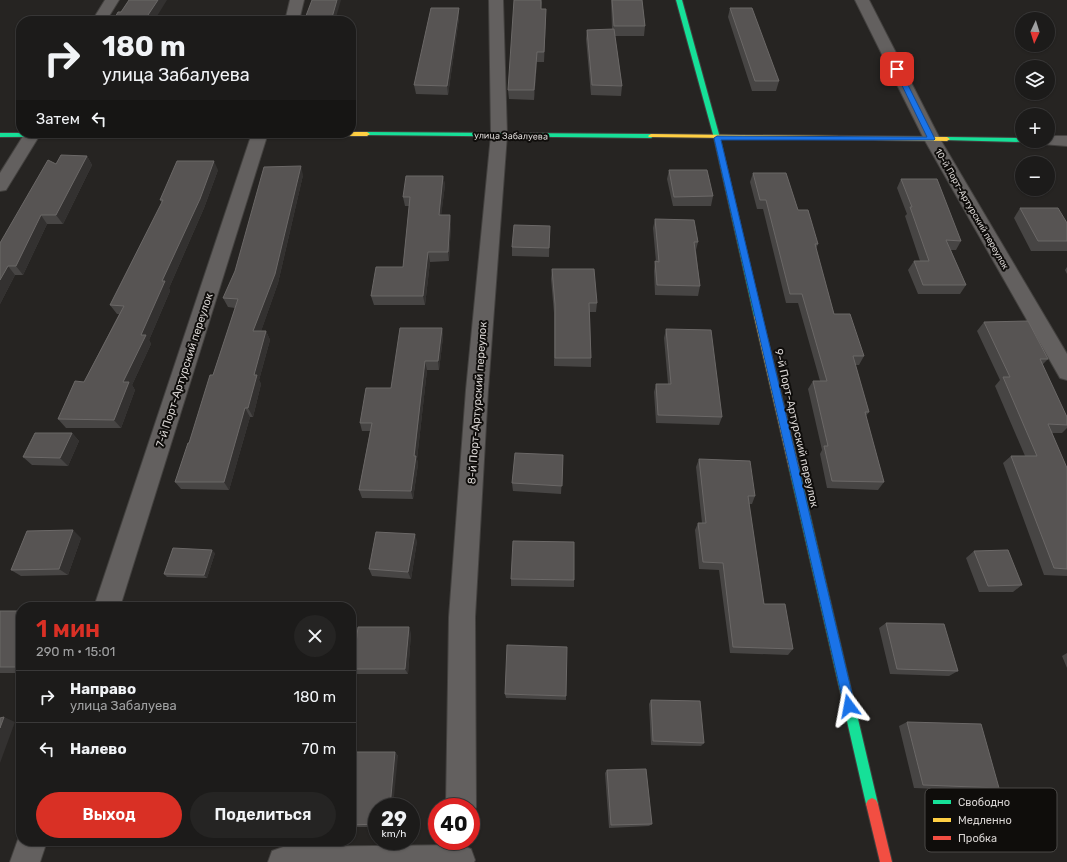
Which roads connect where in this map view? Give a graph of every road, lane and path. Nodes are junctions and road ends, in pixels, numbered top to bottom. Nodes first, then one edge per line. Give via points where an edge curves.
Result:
1 (112, 0) edge
2 (297, 0) edge
3 (496, 0) edge
4 (680, 0) edge
5 (862, 0) edge
6 (102, 16) edge
7 (293, 16) edge
8 (356, 134) edge
9 (16, 135) edge
10 (499, 135) junction
11 (0, 136) edge
12 (30, 138) edge
13 (259, 138) edge
14 (717, 138) junction
15 (932, 139) junction
16 (1015, 140) edge
17 (1055, 141) edge
18 (1067, 141) edge
19 (0, 186) edge
20 (1067, 372) edge
21 (109, 602) edge
22 (460, 798) edge
23 (30, 846) edge
24 (460, 854) edge
25 (25, 862) edge
26 (283, 862) edge
27 (886, 862) edge

1 - 6 street
2 - 7 street
3 - 10 street, 8-й Порт-Артурский переулок
4 - 14 street, 9-й Порт-Артурский переулок
5 - 15 street, 10-й Порт-Артурский переулок
8 - 10 street, улица Забалуева
9 - 11 street, улица Забалуева
10 - 14 street, улица Забалуева
10 - 22 street, 8-й Порт-Артурский переулок via 478,382 462,617
12 - 19 street
13 - 21 street, 7-й Порт-Артурский переулок
14 - 15 street, улица Забалуева
14 - 27 street, 9-й Порт-Артурский переулок
15 - 16 street, улица Забалуева
15 - 20 street, 10-й Порт-Артурский переулок
17 - 18 street
23 - 25 street
24 - 26 street

